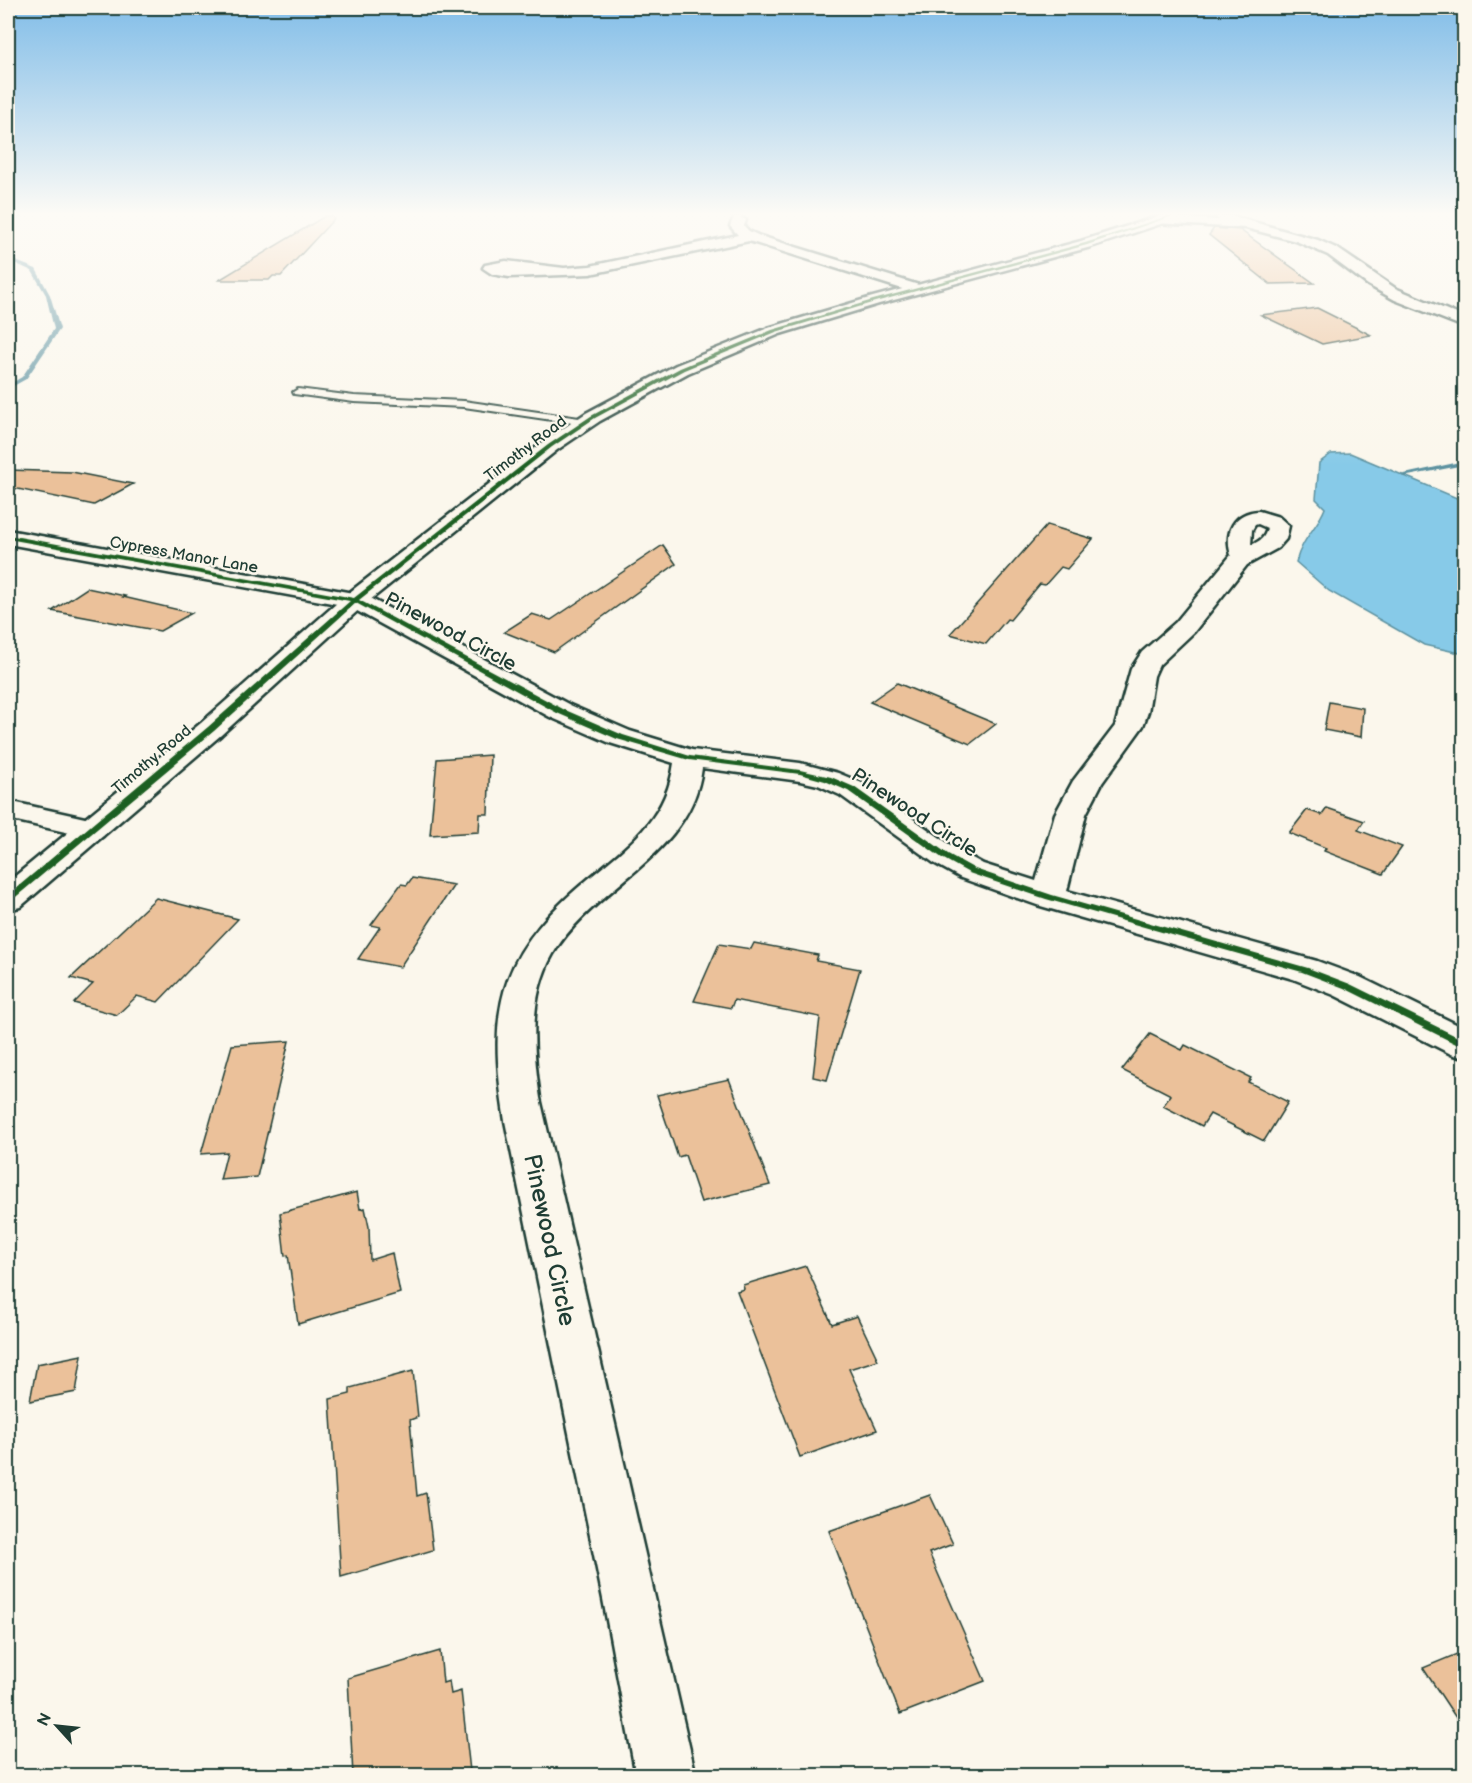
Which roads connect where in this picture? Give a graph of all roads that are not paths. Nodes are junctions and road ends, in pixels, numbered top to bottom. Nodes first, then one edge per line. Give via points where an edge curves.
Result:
1 (883, 299) edge
2 (1406, 299) edge
3 (1464, 322) edge
4 (297, 392) dead end
5 (586, 422) junction
6 (8, 537) edge
7 (1243, 556) dead end
8 (355, 600) junction
9 (689, 758) junction
10 (8, 810) edge
11 (92, 829) junction
12 (1049, 897) junction
13 (8, 900) edge
14 (1464, 1044) edge
15 (666, 1776) edge

1 - 5 street, Timothy Road via 747,342 643,388
2 - 3 street
4 - 5 lane via 464,404
5 - 8 street, Timothy Road
6 - 8 street, Cypress Manor Lane
7 - 12 street via 1183,629 1145,666 1129,726 1083,789 1070,814
8 - 9 street, Pinewood Circle via 560,711 620,737
8 - 11 street, Timothy Road via 261,686
9 - 12 street, Pinewood Circle via 828,779 851,789 972,871
9 - 15 street, Pinewood Circle via 685,784 670,816 628,861 556,923 543,940 524,981 514,1051 542,1207 640,1642
10 - 11 street
11 - 13 street, Timothy Road
12 - 14 street, Pinewood Circle via 1305,970 1347,986

